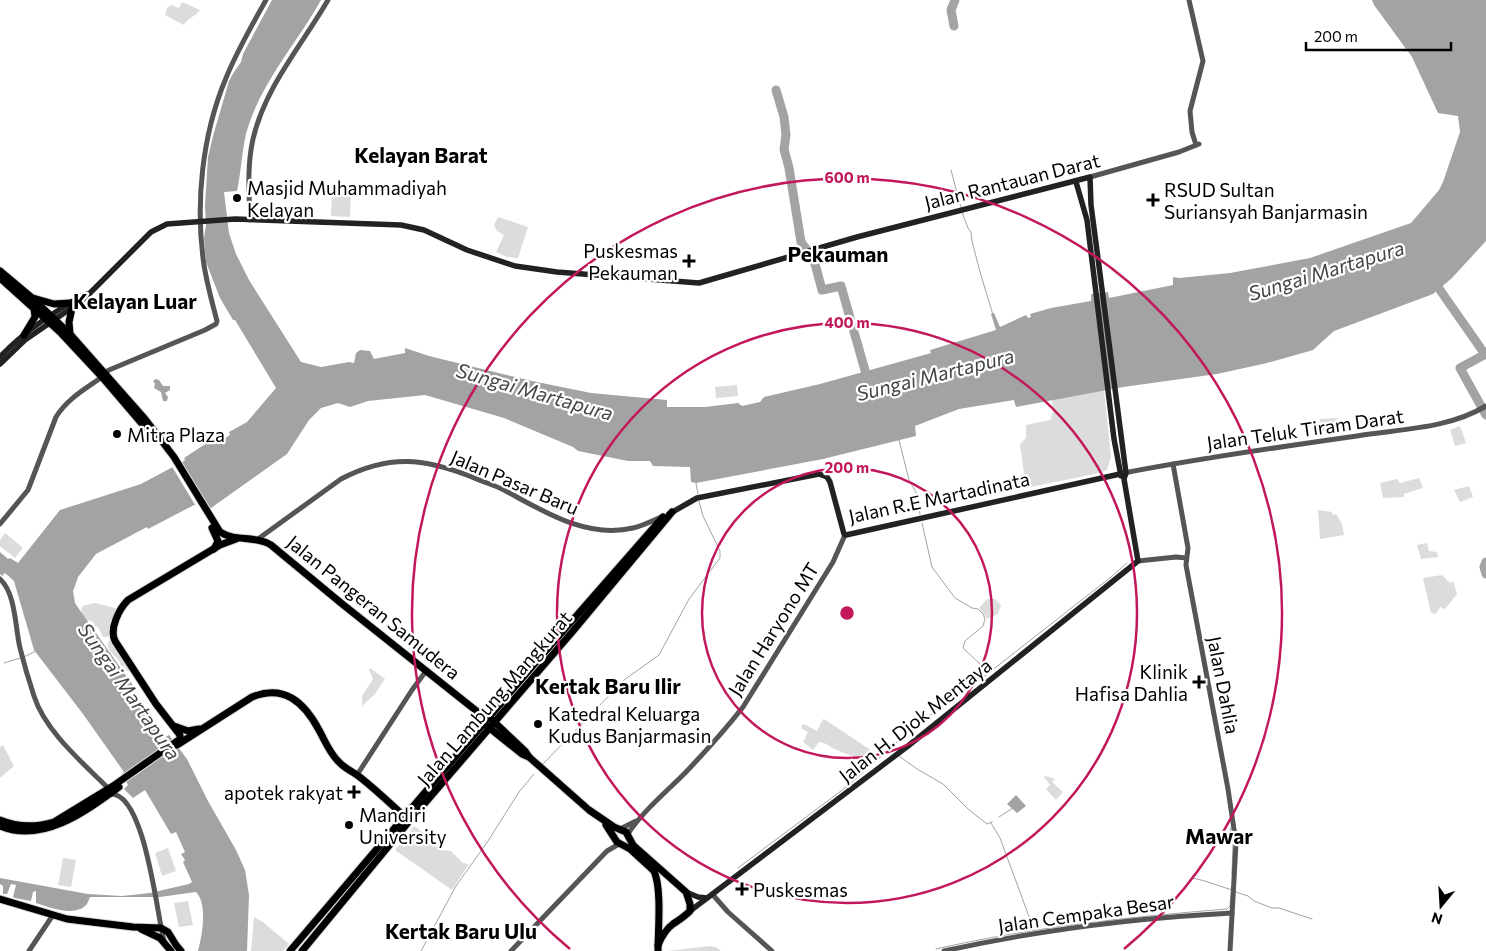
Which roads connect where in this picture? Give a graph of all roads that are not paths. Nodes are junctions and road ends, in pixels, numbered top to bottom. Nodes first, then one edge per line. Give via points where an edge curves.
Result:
1 (266, 0) edge
2 (328, 0) edge
3 (1188, 0) edge
4 (1090, 177) junction
5 (1076, 182) junction
6 (250, 220) junction
7 (201, 222) junction
8 (1095, 255) junction
9 (0, 271) edge
10 (0, 278) edge
11 (30, 297) junction
12 (71, 305) junction
13 (34, 308) junction
14 (50, 319) junction
15 (70, 334) junction
16 (24, 335) junction
17 (0, 357) edge
18 (0, 364) edge
19 (103, 375) junction
20 (1484, 408) edge
21 (1173, 464) junction
22 (1124, 475) junction
23 (672, 512) junction
24 (662, 517) junction
25 (0, 524) edge
26 (632, 528) joint
27 (218, 533) junction
28 (845, 535) junction
29 (244, 538) junction
30 (258, 539) junction
31 (214, 549) junction
32 (1186, 558) junction
33 (1138, 561) junction
34 (0, 579) edge
35 (580, 617) junction
36 (426, 671) junction
37 (489, 723) junction
38 (171, 725) junction
39 (202, 728) junction
40 (181, 740) junction
41 (357, 775) junction
42 (112, 790) junction
43 (416, 814) junction
44 (404, 816) junction
45 (0, 820) edge
46 (600, 820) junction
47 (636, 821) junction
48 (406, 825) junction
49 (0, 826) edge
50 (619, 829) junction
51 (627, 835) junction
52 (613, 837) junction
53 (619, 844) junction
54 (607, 851) junction
55 (356, 879) junction
56 (678, 883) junction
57 (659, 888) junction
58 (686, 892) junction
59 (710, 897) junction
60 (0, 899) edge
61 (337, 902) junction
62 (690, 911) junction
63 (1232, 913) junction
64 (53, 915) junction
65 (658, 918) junction
66 (672, 924) junction
67 (133, 927) junction
68 (160, 928) junction
69 (167, 947) edge
70 (658, 948) edge
71 (29, 951) edge
72 (181, 951) edge
73 (290, 951) edge
74 (302, 951) edge
75 (511, 951) edge
76 (772, 951) edge
77 (944, 951) edge
78 (1230, 951) edge

1 - 7 street via 232,65 217,103 206,147
2 - 6 street via 271,92 257,126 248,171
3 - 4 street, Jalan Rantauan Darat via 1203,63 1190,108 1196,145
4 - 5 main road, Jalan Rantauan Darat
4 - 8 main road
5 - 6 main road, Jalan Rantauan Darat via 959,210 690,284 516,266 414,227
5 - 8 main road
6 - 7 main road, Jalan Rantauan Darat
7 - 12 main road, Jalan Rantauan Darat via 167,224 157,228 83,300
7 - 19 street via 204,267 216,324
8 - 22 main road
8 - 22 main road via 1114,440
9 - 11 main road
10 - 13 main road
11 - 12 main road
11 - 14 main road
12 - 14 main road, Jalan Rantauan Darat
12 - 15 main road
13 - 14 main road
13 - 16 main road via 35,318
14 - 15 main road
14 - 16 main road
14 - 18 main road
14 - 19 main road
15 - 19 main road
16 - 17 main road
19 - 25 street via 61,409 28,490
19 - 27 main road via 167,451
20 - 21 street, Jalan Teluk Tiram Darat via 1430,426
21 - 22 street, Jalan Teluk Tiram Darat
21 - 32 street, Jalan Dahlia via 1188,548
22 - 28 main road, Jalan R.E Martadinata
22 - 33 main road
23 - 24 main road, Jalan R.E Martadinata
23 - 28 main road, Jalan R.E Martadinata via 697,498 819,474 830,482
23 - 35 main road, Jalan Lambung Mangkurat
24 - 26 street, Jalan R.E Martadinata
24 - 35 main road, Jalan Lambung Mangkurat
26 - 30 street, Jalan Pasar Baru via 610,530 572,524 502,489 446,467 397,461 355,471
27 - 29 main road
27 - 31 main road
28 - 47 street, Jalan Haryono MT via 833,562 743,707 686,772
29 - 30 main road, Jalan Pangeran Samudera
29 - 31 main road via 228,541
30 - 36 main road, Jalan Pangeran Samudera via 271,545
31 - 38 main road via 127,601 113,629 114,641
32 - 33 street
32 - 63 street, Jalan Dahlia via 1236,843
33 - 59 main road, Jalan H. Djok Mentaya via 908,746
34 - 42 street via 9,591 34,698 48,722
35 - 37 main road, Jalan Lambung Mangkurat
36 - 37 main road, Jalan Pangeran Samudera
36 - 41 street
37 - 43 main road, Jalan Lambung Mangkurat
37 - 44 main road, Jalan Lambung Mangkurat
37 - 46 main road, Jalan Pangeran Samudera
38 - 39 main road via 188,731
38 - 40 main road
39 - 40 main road
39 - 41 main road via 252,697 262,693 284,694 298,701 339,763
40 - 42 main road
41 - 44 main road
42 - 45 main road via 43,825 25,826
42 - 49 main road via 74,817 55,826 24,831
42 - 68 street via 122,798 141,831
43 - 44 main road
43 - 48 main road, Jalan Lambung Mangkurat
44 - 48 main road
44 - 55 main road, Jalan Lambung Mangkurat
46 - 50 main road, Jalan Pangeran Samudera
46 - 52 main road, Jalan Pangeran Samudera
47 - 50 street, Jalan Haryono MT
47 - 51 street, Jalan Haryono MT
48 - 55 main road, Jalan Lambung Mangkurat
50 - 51 main road, Jalan Pangeran Samudera
50 - 52 main road
51 - 56 main road, Jalan Pangeran Samudera
52 - 53 main road, Jalan Pangeran Samudera
52 - 54 street
53 - 54 street
53 - 57 main road, Jalan Pangeran Samudera via 630,849 654,871
54 - 75 street
55 - 61 main road, Jalan Lambung Mangkurat
56 - 57 main road
56 - 58 main road
57 - 65 main road
58 - 59 main road
58 - 62 main road
59 - 62 main road, Jalan H. Djok Mentaya
59 - 76 street
60 - 64 main road
61 - 73 main road, Jalan Lambung Mangkurat
61 - 74 main road, Jalan Lambung Mangkurat
62 - 66 main road
63 - 77 street, Jalan Cempaka Besar via 1074,928
63 - 78 street, Jalan Dahlia
64 - 67 main road
64 - 71 street
65 - 66 main road
65 - 70 main road
66 - 70 main road
67 - 68 main road
67 - 69 main road via 146,930
68 - 69 street
68 - 72 main road via 168,932

